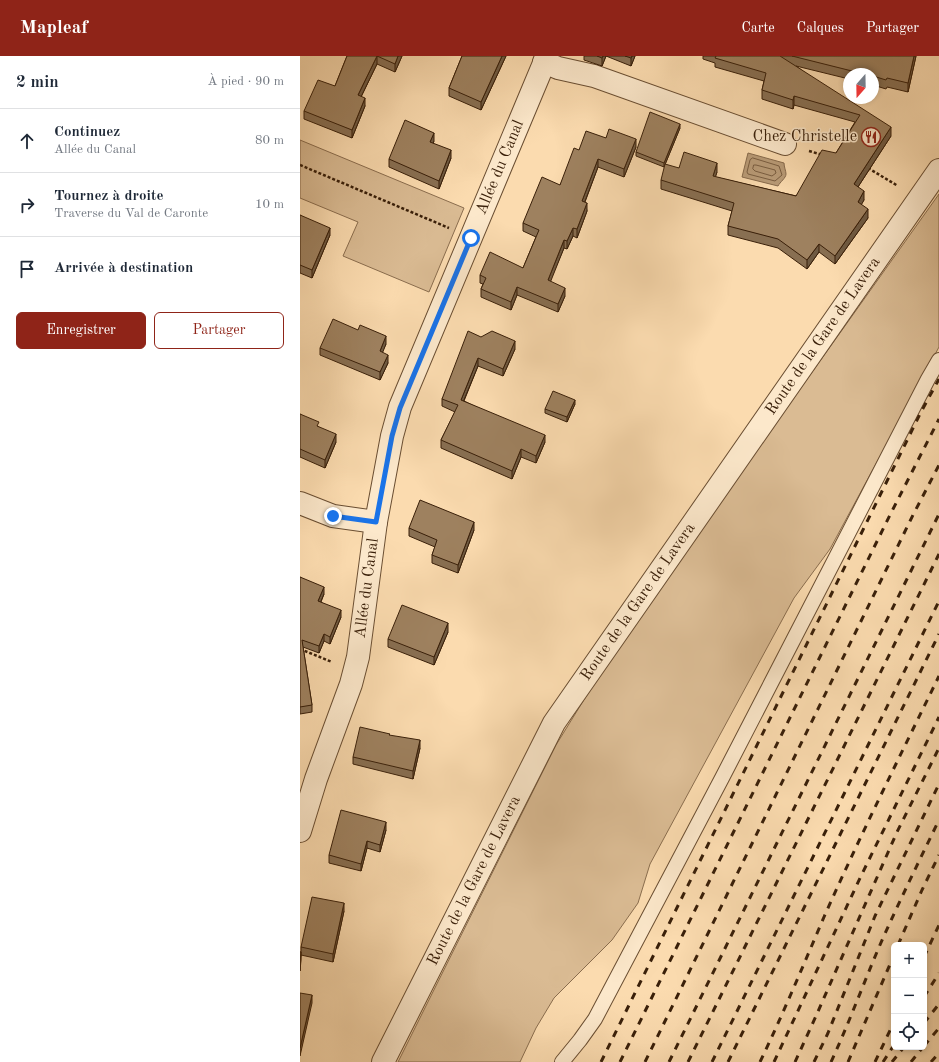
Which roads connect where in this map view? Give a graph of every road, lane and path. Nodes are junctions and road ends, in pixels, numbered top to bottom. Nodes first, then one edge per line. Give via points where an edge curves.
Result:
1 (545, 59) edge
2 (785, 144) joint
3 (825, 155) edge
4 (300, 165) edge
5 (865, 166) edge
6 (939, 170) edge
7 (919, 198) junction
8 (471, 238) junction
9 (939, 360) edge
10 (300, 503) edge
11 (376, 522) junction
12 (300, 649) edge
13 (354, 671) junction
14 (308, 776) edge
15 (300, 832) edge
16 (383, 1062) edge
17 (562, 1062) edge

1 - 2 street via 558,68 594,76
1 - 8 street, Allée du Canal
2 - 3 path
4 - 8 path
5 - 7 path
6 - 7 street, Route de la Gare de Lavera
7 - 16 street, Route de la Gare de Lavera via 554,723
8 - 11 street, Allée du Canal via 400,408 392,436
9 - 17 lane via 595,1019
10 - 11 street via 333,516
11 - 13 street, Allée du Canal
12 - 13 path
13 - 14 street, Allée du Canal via 351,684
14 - 15 street, Allée du Canal

